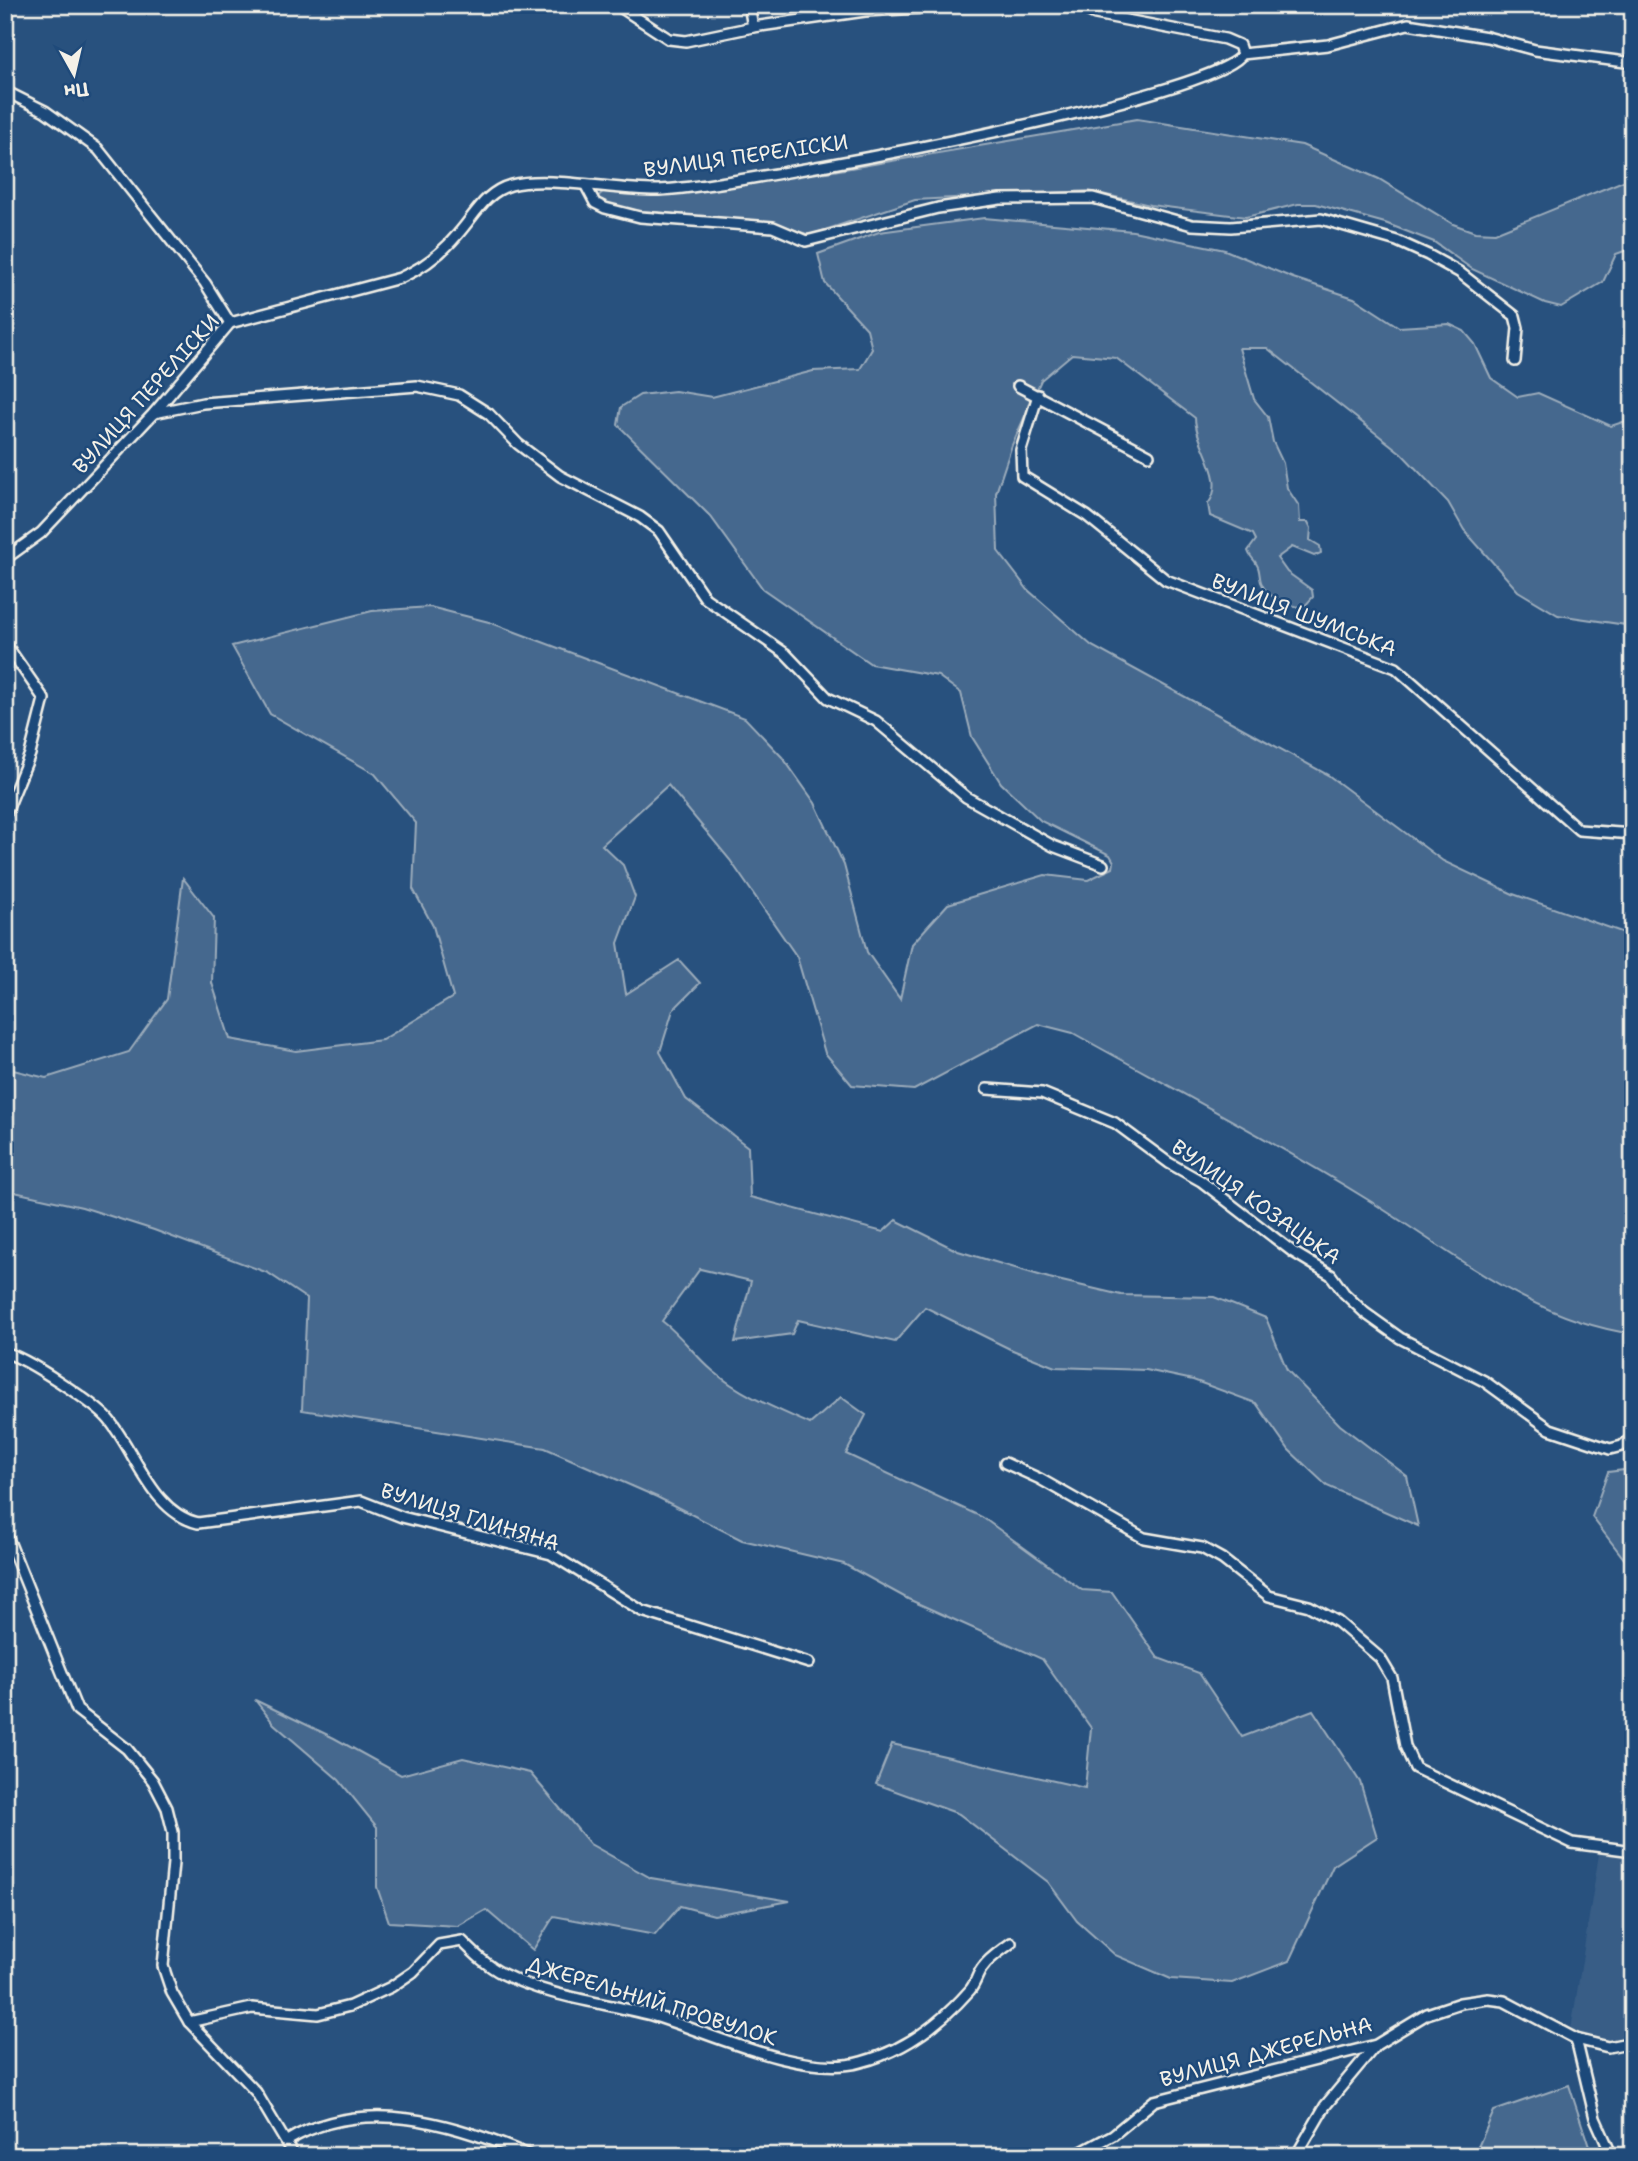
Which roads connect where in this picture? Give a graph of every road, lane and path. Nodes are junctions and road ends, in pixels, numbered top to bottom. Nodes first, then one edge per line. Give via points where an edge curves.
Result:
1 (617, 5) edge
2 (749, 5) edge
3 (976, 5) edge
4 (1076, 5) edge
5 (753, 27) junction
6 (1242, 54) junction
7 (1633, 63) edge
8 (5, 91) edge
9 (586, 186) junction
10 (230, 323) junction
11 (1515, 361) dead end
12 (1018, 386) dead end
13 (1038, 395) junction
14 (153, 414) junction
15 (1149, 455) dead end
16 (5, 559) edge
17 (5, 643) edge
18 (5, 815) edge
19 (1633, 834) edge
20 (1102, 865) dead end
21 (987, 1089) dead end
22 (5, 1353) edge
23 (1633, 1437) edge
24 (1005, 1462) dead end
25 (5, 1531) edge
26 (809, 1663) dead end
27 (1633, 1851) edge
28 (1011, 1943) dead end
29 (189, 2022) junction
30 (1576, 2039) junction
31 (1633, 2042) edge
32 (1376, 2045) junction
33 (287, 2141) junction
34 (294, 2156) edge
35 (531, 2156) edge
36 (1074, 2156) edge
37 (1296, 2156) edge
38 (1612, 2156) edge

1 - 5 street via 669,38 686,41
2 - 5 street
3 - 5 street via 865,11
4 - 6 street via 1095,13 1225,39 1238,45
6 - 7 street via 1328,45 1408,24 1535,50
6 - 9 street, ВУЛИЦЯ ПЕРЕЛІСКИ via 1223,69 966,140 660,190
8 - 10 street via 45,111 99,149
9 - 10 street, ВУЛИЦЯ ПЕРЕЛІСКИ via 524,182 504,187 488,195 457,236 419,270
9 - 11 street via 595,203 605,208 640,216 773,227 806,241 938,208 1000,200 1093,198 1192,225 1231,227 1321,219 1397,241 1458,272 1516,316
10 - 14 street, ВУЛИЦЯ ПЕРЕЛІСКИ
12 - 13 street
13 - 15 street
13 - 19 street, ВУЛИЦЯ ШУМСЬКА via 1021,450 1022,476 1087,516 1166,580 1396,668 1579,830
14 - 16 street, ВУЛИЦЯ ПЕРЕЛІСКИ via 41,533
14 - 20 street via 204,403 417,386 459,395 489,414 517,444 560,476 659,531 705,598 786,654 828,698 876,721 967,797 1053,846
17 - 18 street via 44,699 30,754
21 - 23 street, ВУЛИЦЯ КОЗАЦЬКА via 1042,1093 1115,1123 1331,1275 1344,1293 1392,1332 1484,1381 1550,1429 1610,1449
22 - 26 street, ВУЛИЦЯ ГЛИНЯНА via 32,1365 107,1417 158,1495 181,1518 198,1523 361,1501 402,1517 551,1554 642,1611
24 - 27 street via 1144,1538 1202,1548 1269,1596 1309,1606 1338,1622 1380,1658 1392,1678 1405,1746 1415,1768 1572,1843
25 - 29 street via 77,1710 127,1749 153,1781 167,1808 173,1863 163,1966
28 - 29 street, ДЖЕРЕЛЬНИЙ ПРОВУЛОК via 983,1966 973,1987 927,2031 894,2051 858,2063 785,2059 652,2016 573,1998 503,1974 462,1941 439,1945 413,1972 350,2006 318,2014 252,2008
29 - 33 street via 243,2075
30 - 31 street, ВУЛИЦЯ ДЖЕРЕЛЬНА via 1608,2047
30 - 32 street, ВУЛИЦЯ ДЖЕРЕЛЬНА via 1526,2011 1488,1999 1427,2014
30 - 38 street via 1595,2118
32 - 36 street, ВУЛИЦЯ ДЖЕРЕЛЬНА via 1154,2101 1113,2135
32 - 37 street via 1325,2106
33 - 34 street
33 - 35 street via 311,2127 343,2118 394,2116 470,2133

